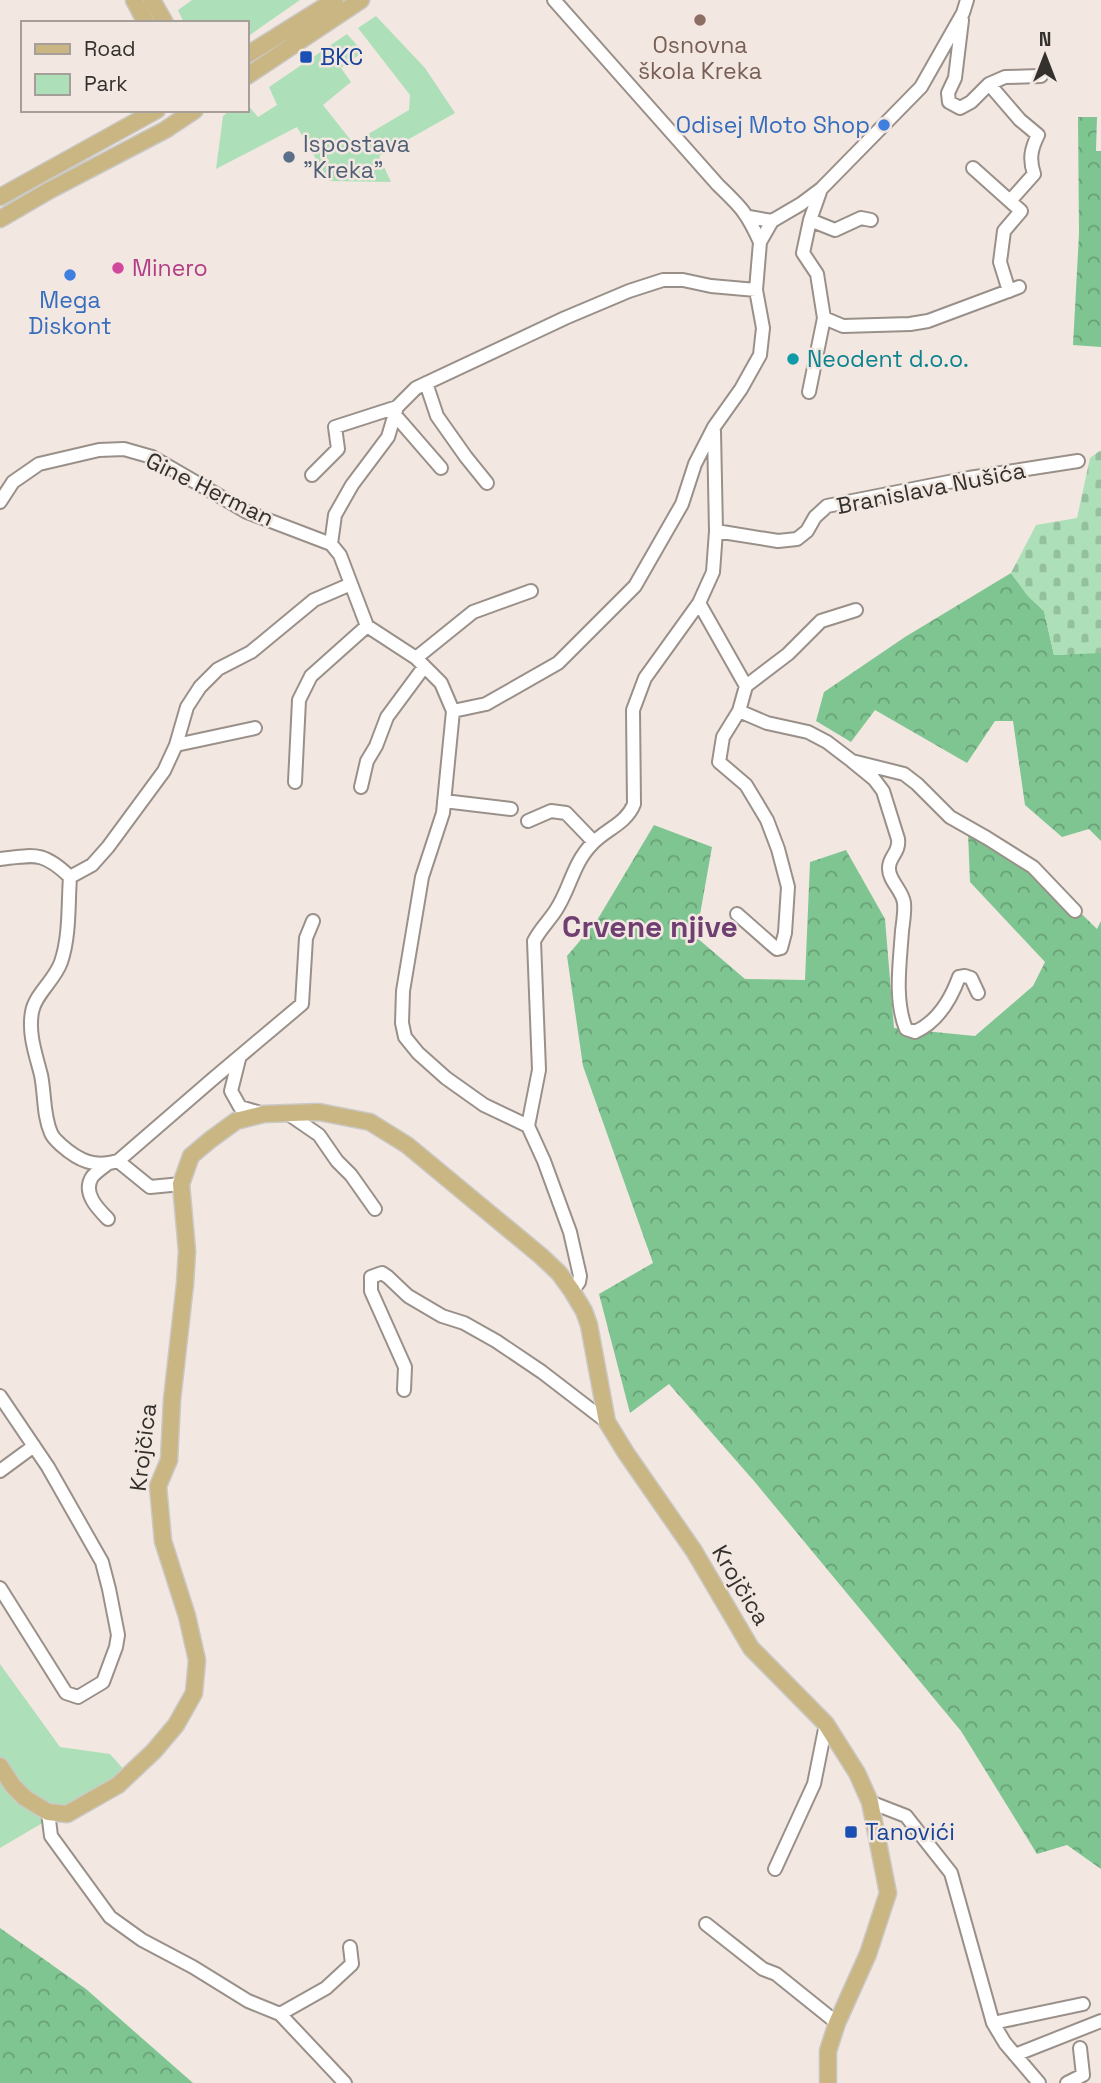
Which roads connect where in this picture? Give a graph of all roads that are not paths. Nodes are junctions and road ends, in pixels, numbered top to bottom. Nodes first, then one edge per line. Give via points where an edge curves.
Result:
1 (134, 0) edge
2 (152, 0) edge
3 (335, 0) edge
4 (361, 0) edge
5 (554, 0) edge
6 (967, 0) edge
7 (963, 13) junction
8 (145, 21) edge
9 (164, 21) edge
10 (248, 54) edge
11 (248, 75) edge
12 (1041, 76) dead end
13 (989, 84) junction
14 (153, 112) edge
15 (192, 112) edge
16 (974, 168) dead end
17 (821, 190) junction
18 (0, 197) edge
19 (1010, 201) junction
20 (749, 217) junction
21 (0, 219) edge
22 (810, 220) junction
23 (871, 220) dead end
24 (772, 221) junction
25 (760, 242) junction
26 (756, 290) junction
27 (824, 318) junction
28 (426, 383) junction
29 (809, 392) dead end
30 (396, 411) junction
31 (714, 427) junction
32 (1078, 461) dead end
33 (441, 468) dead end
34 (312, 475) dead end
35 (487, 483) dead end
36 (0, 502) edge
37 (716, 531) junction
38 (331, 544) junction
39 (351, 584) junction
40 (531, 591) dead end
41 (699, 603) junction
42 (856, 610) dead end
43 (368, 625) junction
44 (420, 662) junction
45 (746, 686) junction
46 (453, 711) junction
47 (739, 711) junction
48 (255, 727) dead end
49 (176, 745) junction
50 (852, 761) junction
51 (295, 782) dead end
52 (361, 787) dead end
53 (444, 801) junction
54 (511, 809) dead end
55 (528, 821) dead end
56 (593, 841) junction
57 (0, 859) edge
58 (70, 877) junction
59 (1075, 911) dead end
60 (737, 914) dead end
61 (313, 921) dead end
62 (978, 993) dead end
63 (240, 1057) junction
64 (287, 1113) junction
65 (264, 1114) junction
66 (528, 1126) junction
67 (112, 1163) junction
68 (181, 1184) junction
69 (375, 1209) dead end
70 (108, 1219) dead end
71 (572, 1291) junction
72 (404, 1391) dead end
73 (0, 1396) edge
74 (607, 1422) junction
75 (34, 1446) junction
76 (0, 1471) edge
77 (0, 1588) edge
78 (826, 1724) junction
79 (0, 1766) edge
80 (870, 1802) junction
81 (48, 1812) junction
82 (775, 1868) dead end
83 (706, 1924) dead end
84 (350, 1947) dead end
85 (1083, 2004) dead end
86 (280, 2014) junction
87 (1101, 2021) edge
88 (837, 2023) junction
89 (993, 2023) junction
90 (1080, 2048) dead end
91 (1015, 2055) junction
92 (345, 2083) edge
93 (828, 2083) edge
94 (1039, 2083) edge
95 (1067, 2083) edge

1 - 8 main road
2 - 9 main road
3 - 10 main road
4 - 11 main road
5 - 20 street
6 - 7 street
7 - 13 street via 949,102 960,108
7 - 17 street via 921,88
12 - 13 street via 1005,77
13 - 19 street via 1038,135 1030,161 1034,174
14 - 18 main road
15 - 21 main road
16 - 19 street
17 - 22 street
17 - 24 street
19 - 27 street via 1021,211 1004,231 1000,262 1014,289 910,324 843,326
20 - 24 street
20 - 25 street
22 - 23 street via 835,230 861,218
22 - 27 street via 803,253 817,274
24 - 25 street
25 - 26 street
26 - 28 street via 663,280 565,318
26 - 31 street via 762,328 760,355
27 - 29 street
28 - 30 street
28 - 35 street via 438,416
30 - 33 street
30 - 34 street via 335,427 338,449
30 - 38 street via 388,437 335,514
31 - 37 street
31 - 46 street via 681,504 635,586 558,663 486,704
32 - 37 street, Branislava Nušića via 827,506 797,540
36 - 38 street, Gine Herman via 13,482 39,464 124,449 152,457 247,512
37 - 41 street via 713,572
38 - 39 street
39 - 43 street
39 - 49 street via 314,600 251,652 218,669 187,707
40 - 44 street via 473,612
41 - 45 street
41 - 56 street via 645,678 633,710 631,812
42 - 45 street via 821,621
43 - 44 street
43 - 51 street via 311,676 299,700
44 - 46 street via 442,682
44 - 52 street via 387,716
45 - 47 street
46 - 53 street
47 - 50 street via 808,732
47 - 60 street via 723,737 719,762 746,785 778,849 788,887 781,948
48 - 49 street
49 - 58 street via 164,771 108,848 92,866
50 - 59 street via 904,774 950,817 1033,867
50 - 62 street via 883,791 898,838 888,871 904,902 900,994 906,1029 915,1032 923,1028 946,1005 960,977 971,978
53 - 54 street
53 - 66 street via 414,921 403,991 405,1037 460,1089
55 - 56 street via 551,811 566,813
56 - 66 street via 534,941 540,1070
57 - 58 street via 39,855
58 - 67 street via 61,964 32,1009 34,1055 51,1136 90,1164
61 - 63 street via 306,938 302,1004
63 - 65 street via 231,1091 240,1107
63 - 67 street
64 - 65 main road, Krojčica
64 - 69 street via 319,1135
64 - 71 main road, Krojčica via 319,1112 370,1122 407,1145 541,1256
65 - 68 main road, Krojčica via 236,1121 191,1156
66 - 71 street via 570,1232 580,1276
67 - 68 street via 150,1187
67 - 70 street via 92,1177 89,1188 93,1205
68 - 81 main road, Krojčica via 187,1262 169,1460 158,1486 163,1541 197,1660 194,1693 176,1725 118,1784 67,1814
71 - 74 main road, Krojčica via 589,1325
72 - 74 street, Krojčica via 405,1367 371,1291 371,1278 382,1273 419,1303 496,1341
73 - 75 street
74 - 78 main road, Krojčica via 694,1551 751,1647
75 - 76 street
75 - 77 street via 102,1562 118,1635 103,1682 78,1697 66,1693
78 - 80 main road, Krojčica
78 - 82 street via 814,1784
79 - 81 main road via 25,1798
80 - 88 main road, Krojčica via 888,1893 868,1954
80 - 89 street via 906,1816 950,1873
81 - 86 street via 51,1836 110,1917 248,2001
83 - 88 street
84 - 86 street via 352,1964 326,1988
85 - 89 street
86 - 92 street
87 - 91 street
88 - 93 main road, Krojčica via 828,2051
89 - 91 street
90 - 95 street via 1083,2075
91 - 94 street

